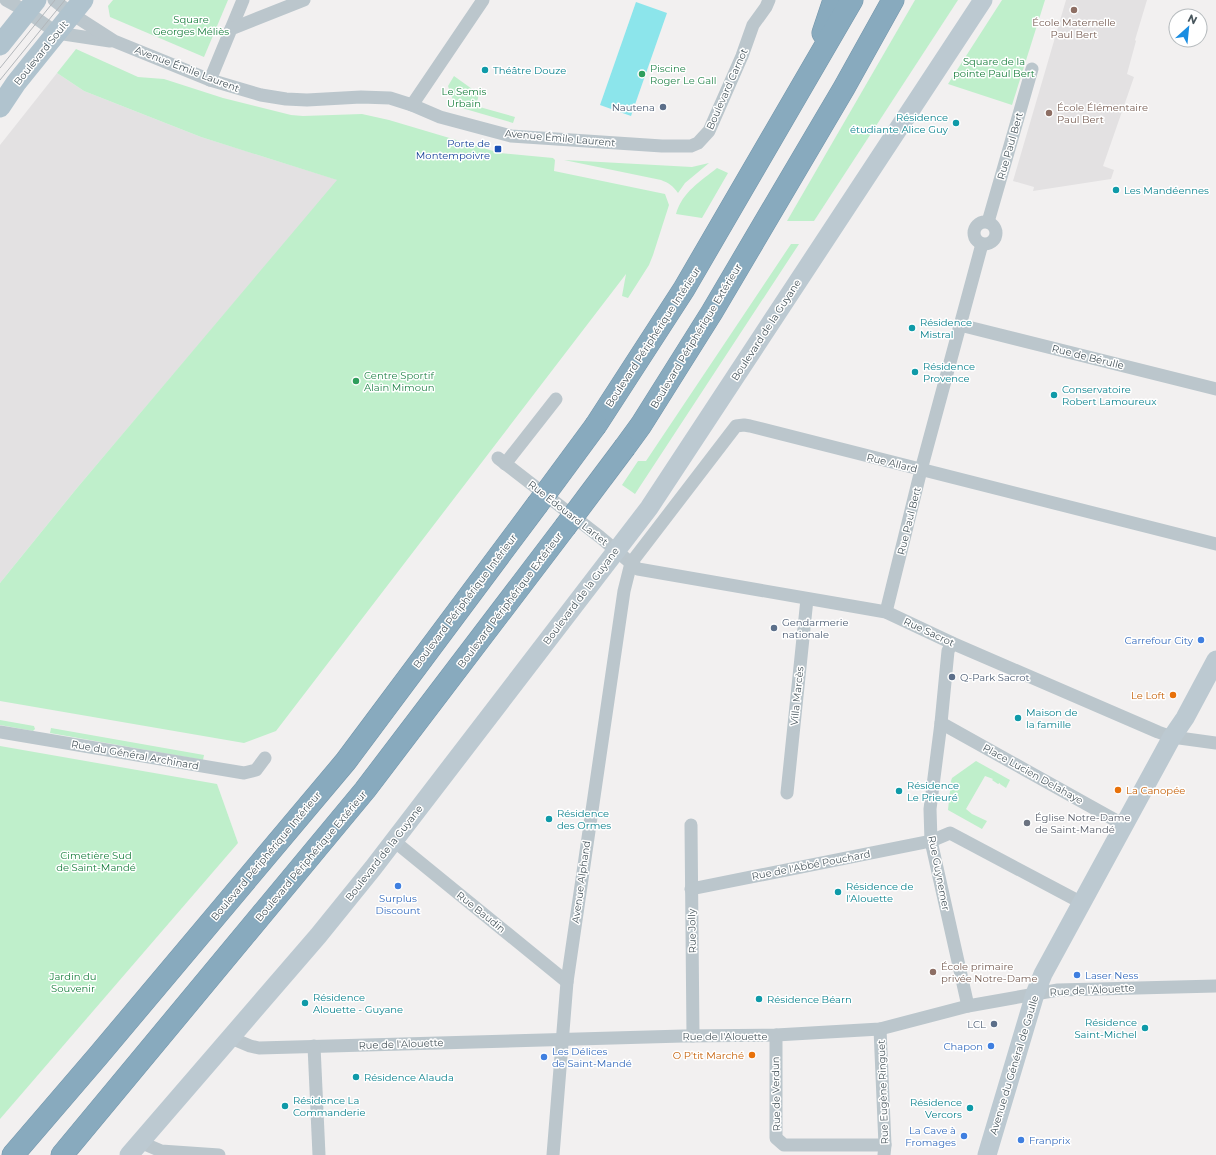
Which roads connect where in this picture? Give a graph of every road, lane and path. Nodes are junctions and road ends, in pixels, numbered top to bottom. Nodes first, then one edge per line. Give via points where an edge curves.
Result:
1 (6, 0) edge
2 (54, 0) edge
3 (243, 0) edge
4 (304, 0) edge
5 (483, 0) edge
6 (769, 0) edge
7 (834, 0) edge
8 (852, 0) edge
9 (893, 0) edge
10 (983, 0) edge
11 (31, 6) edge
12 (78, 7) edge
13 (231, 29) junction
14 (57, 33) junction
15 (114, 41) junction
16 (0, 45) edge
17 (1032, 69) dead end
18 (210, 80) junction
19 (806, 82) junction
20 (412, 105) junction
21 (0, 107) edge
22 (662, 146) joint
23 (960, 325) junction
24 (1216, 389) edge
25 (556, 399) dead end
26 (921, 470) junction
27 (1216, 544) edge
28 (616, 550) junction
29 (631, 563) junction
30 (807, 599) junction
31 (886, 612) junction
32 (952, 643) junction
33 (1216, 660) edge
34 (941, 723) junction
35 (0, 732) edge
36 (1172, 737) junction
37 (1216, 742) edge
38 (265, 758) dead end
39 (787, 793) dead end
40 (690, 825) dead end
41 (1124, 826) junction
42 (394, 841) junction
43 (930, 841) junction
44 (691, 889) junction
45 (1082, 903) junction
46 (567, 982) junction
47 (1216, 986) edge
48 (1035, 994) junction
49 (968, 1006) junction
50 (880, 1029) junction
51 (776, 1035) junction
52 (694, 1036) junction
53 (231, 1038) junction
54 (561, 1039) junction
55 (314, 1046) junction
56 (135, 1148) edge
57 (885, 1150) edge
58 (13, 1155) edge
59 (62, 1155) edge
60 (219, 1155) edge
61 (319, 1155) edge
62 (553, 1155) edge
63 (986, 1155) edge

1 - 11 street
2 - 12 street, Avenue Émile Laurent
3 - 13 street
4 - 13 street
5 - 20 street
6 - 22 street, Boulevard Carnot via 753,25 709,131 698,143 691,146
7 - 19 highway
8 - 19 highway, Boulevard Périphérique Intérieur
9 - 59 highway, Boulevard Périphérique Extérieur, bridge via 712,312 641,425 365,790
10 - 28 street, Boulevard de la Guyane via 649,508
11 - 14 street
11 - 16 main road
12 - 14 main road, Boulevard Soult
12 - 15 street, Avenue Émile Laurent
13 - 18 street
14 - 15 street, Avenue Émile Laurent
14 - 21 main road, Boulevard Soult
15 - 18 street, Avenue Émile Laurent
17 - 23 street, Rue Paul Bert via 988,222 996,228 995,238 992,242 982,244
18 - 20 street, Avenue Émile Laurent via 261,95 286,99 390,98
19 - 58 highway, Boulevard Périphérique Intérieur, bridge via 684,289 596,425 537,505 346,761
20 - 22 street, Avenue Émile Laurent via 440,117 511,136
23 - 24 street, Rue de Bérulle
23 - 26 street, Rue Paul Bert
25 - 28 street, Rue Édouard Lartet via 501,461
26 - 27 street, Rue Allard
26 - 29 street, Rue Allard via 750,426 736,426
26 - 31 street, Rue Paul Bert
28 - 29 street, Rue Édouard Lartet
28 - 42 street, Boulevard de la Guyane
29 - 30 street, Rue Sacrot via 645,571
29 - 46 street, Avenue Alphand via 624,591
30 - 31 street, Rue Sacrot
30 - 39 street, Villa Marcès
31 - 32 street, Rue Sacrot
32 - 34 street, Rue Guynemer via 948,651
32 - 36 street, Rue Sacrot
33 - 36 street, Avenue du Général de Gaulle
34 - 41 street, Place Lucien Delahaye
34 - 43 street, Rue Guynemer via 930,809
35 - 38 street, Rue du Général Archinard via 244,773 256,770
36 - 37 street, Rue Sacrot
36 - 41 street, Avenue du Général de Gaulle
40 - 44 street, Rue Jolly
41 - 45 street, Avenue du Général de Gaulle
42 - 46 street, Rue Baudin
42 - 53 street, Boulevard de la Guyane via 318,936
43 - 44 street, Rue de l'Abbé Pouchard
43 - 45 street via 950,833
43 - 49 street, Rue Guynemer
44 - 52 street, Rue Jolly
45 - 48 street, Avenue du Général de Gaulle via 1043,974
46 - 54 street, Avenue Alphand
47 - 48 street, Rue de l'Alouette via 1058,990
48 - 49 street, Rue de l'Alouette
48 - 63 street, Avenue du Général de Gaulle
49 - 50 street, Rue de l'Alouette
50 - 51 street, Rue de l'Alouette
50 - 57 street, Rue Eugène Ringuet
51 - 52 street, Rue de l'Alouette
51 - 57 street, Rue de Verdun via 776,1138 784,1145
52 - 54 street, Rue de l'Alouette
53 - 55 street, Rue de l'Alouette via 259,1048
53 - 56 street, Boulevard de la Guyane
54 - 55 street, Rue de l'Alouette
54 - 62 street, Avenue Alphand
55 - 61 street
56 - 60 street

